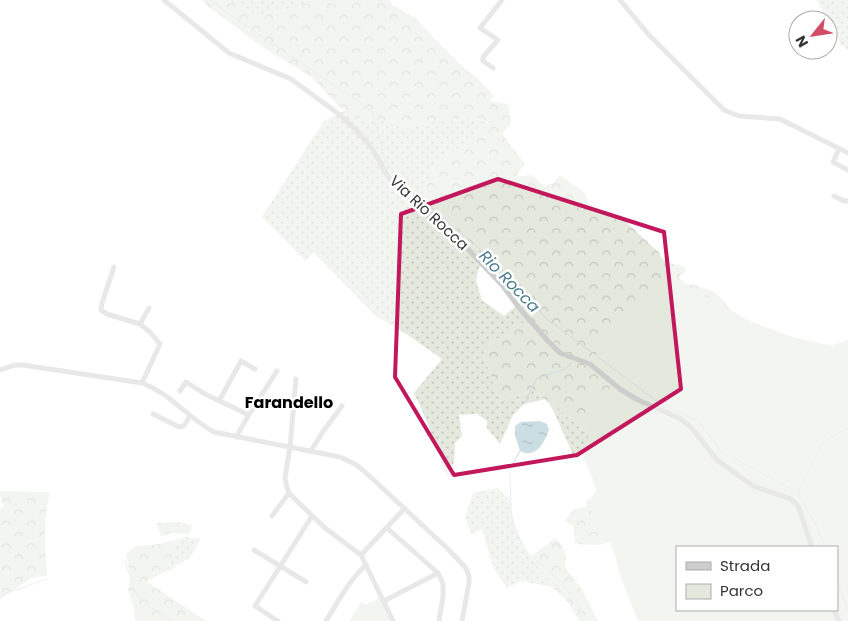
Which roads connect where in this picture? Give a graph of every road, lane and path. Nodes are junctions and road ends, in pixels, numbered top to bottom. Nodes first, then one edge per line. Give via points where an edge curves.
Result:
1 (164, 0) edge
2 (502, 0) edge
3 (620, 0) edge
4 (494, 68) dead end
5 (839, 149) junction
6 (848, 154) edge
7 (848, 170) edge
8 (834, 196) dead end
9 (848, 201) edge
10 (114, 267) dead end
11 (150, 308) dead end
12 (140, 324) junction
13 (255, 369) dead end
14 (0, 370) edge
15 (277, 371) dead end
16 (296, 379) dead end
17 (142, 383) junction
18 (180, 391) dead end
19 (219, 402) junction
20 (342, 406) dead end
21 (153, 414) dead end
22 (190, 416) junction
23 (248, 416) junction
24 (236, 437) junction
25 (290, 447) junction
26 (311, 451) junction
27 (289, 493) junction
28 (404, 509) junction
29 (272, 516) dead end
30 (312, 516) junction
31 (387, 528) junction
32 (812, 546) edge
33 (254, 550) dead end
34 (361, 555) junction
35 (366, 565) junction
36 (280, 566) junction
37 (438, 573) junction
38 (306, 582) dead end
39 (384, 601) junction
40 (278, 621) edge
41 (326, 621) edge
42 (393, 621) edge
43 (439, 621) edge
44 (462, 621) edge

1 - 32 street, Via Rio Rocca via 229,53 291,79 340,115 372,148 393,184 463,244 560,353 590,364 638,400 679,418 690,426 717,460 753,486 795,502
2 - 4 street via 480,28 498,40 483,57 483,61
3 - 5 street via 649,35 724,110 739,116 780,119
5 - 6 street
5 - 7 street via 834,162
8 - 9 street
10 - 12 street via 101,310
11 - 12 street
12 - 17 street via 160,344
13 - 19 street via 242,361
14 - 17 street via 24,365
15 - 23 street
16 - 25 street
17 - 22 street via 163,393
18 - 19 street via 186,382
19 - 23 street
20 - 26 street
21 - 22 street via 179,428
22 - 24 street via 214,432
23 - 24 street
24 - 25 street
25 - 26 street
25 - 27 street via 285,478
26 - 28 street via 355,464
27 - 29 street
27 - 30 street
28 - 31 street
28 - 44 street via 466,568 469,583
30 - 34 street
30 - 36 street
31 - 34 street
31 - 37 street
33 - 36 street
34 - 35 street
35 - 39 street
35 - 41 street
36 - 38 street
36 - 40 street via 255,606
37 - 39 street
37 - 43 street via 443,584
39 - 42 street

